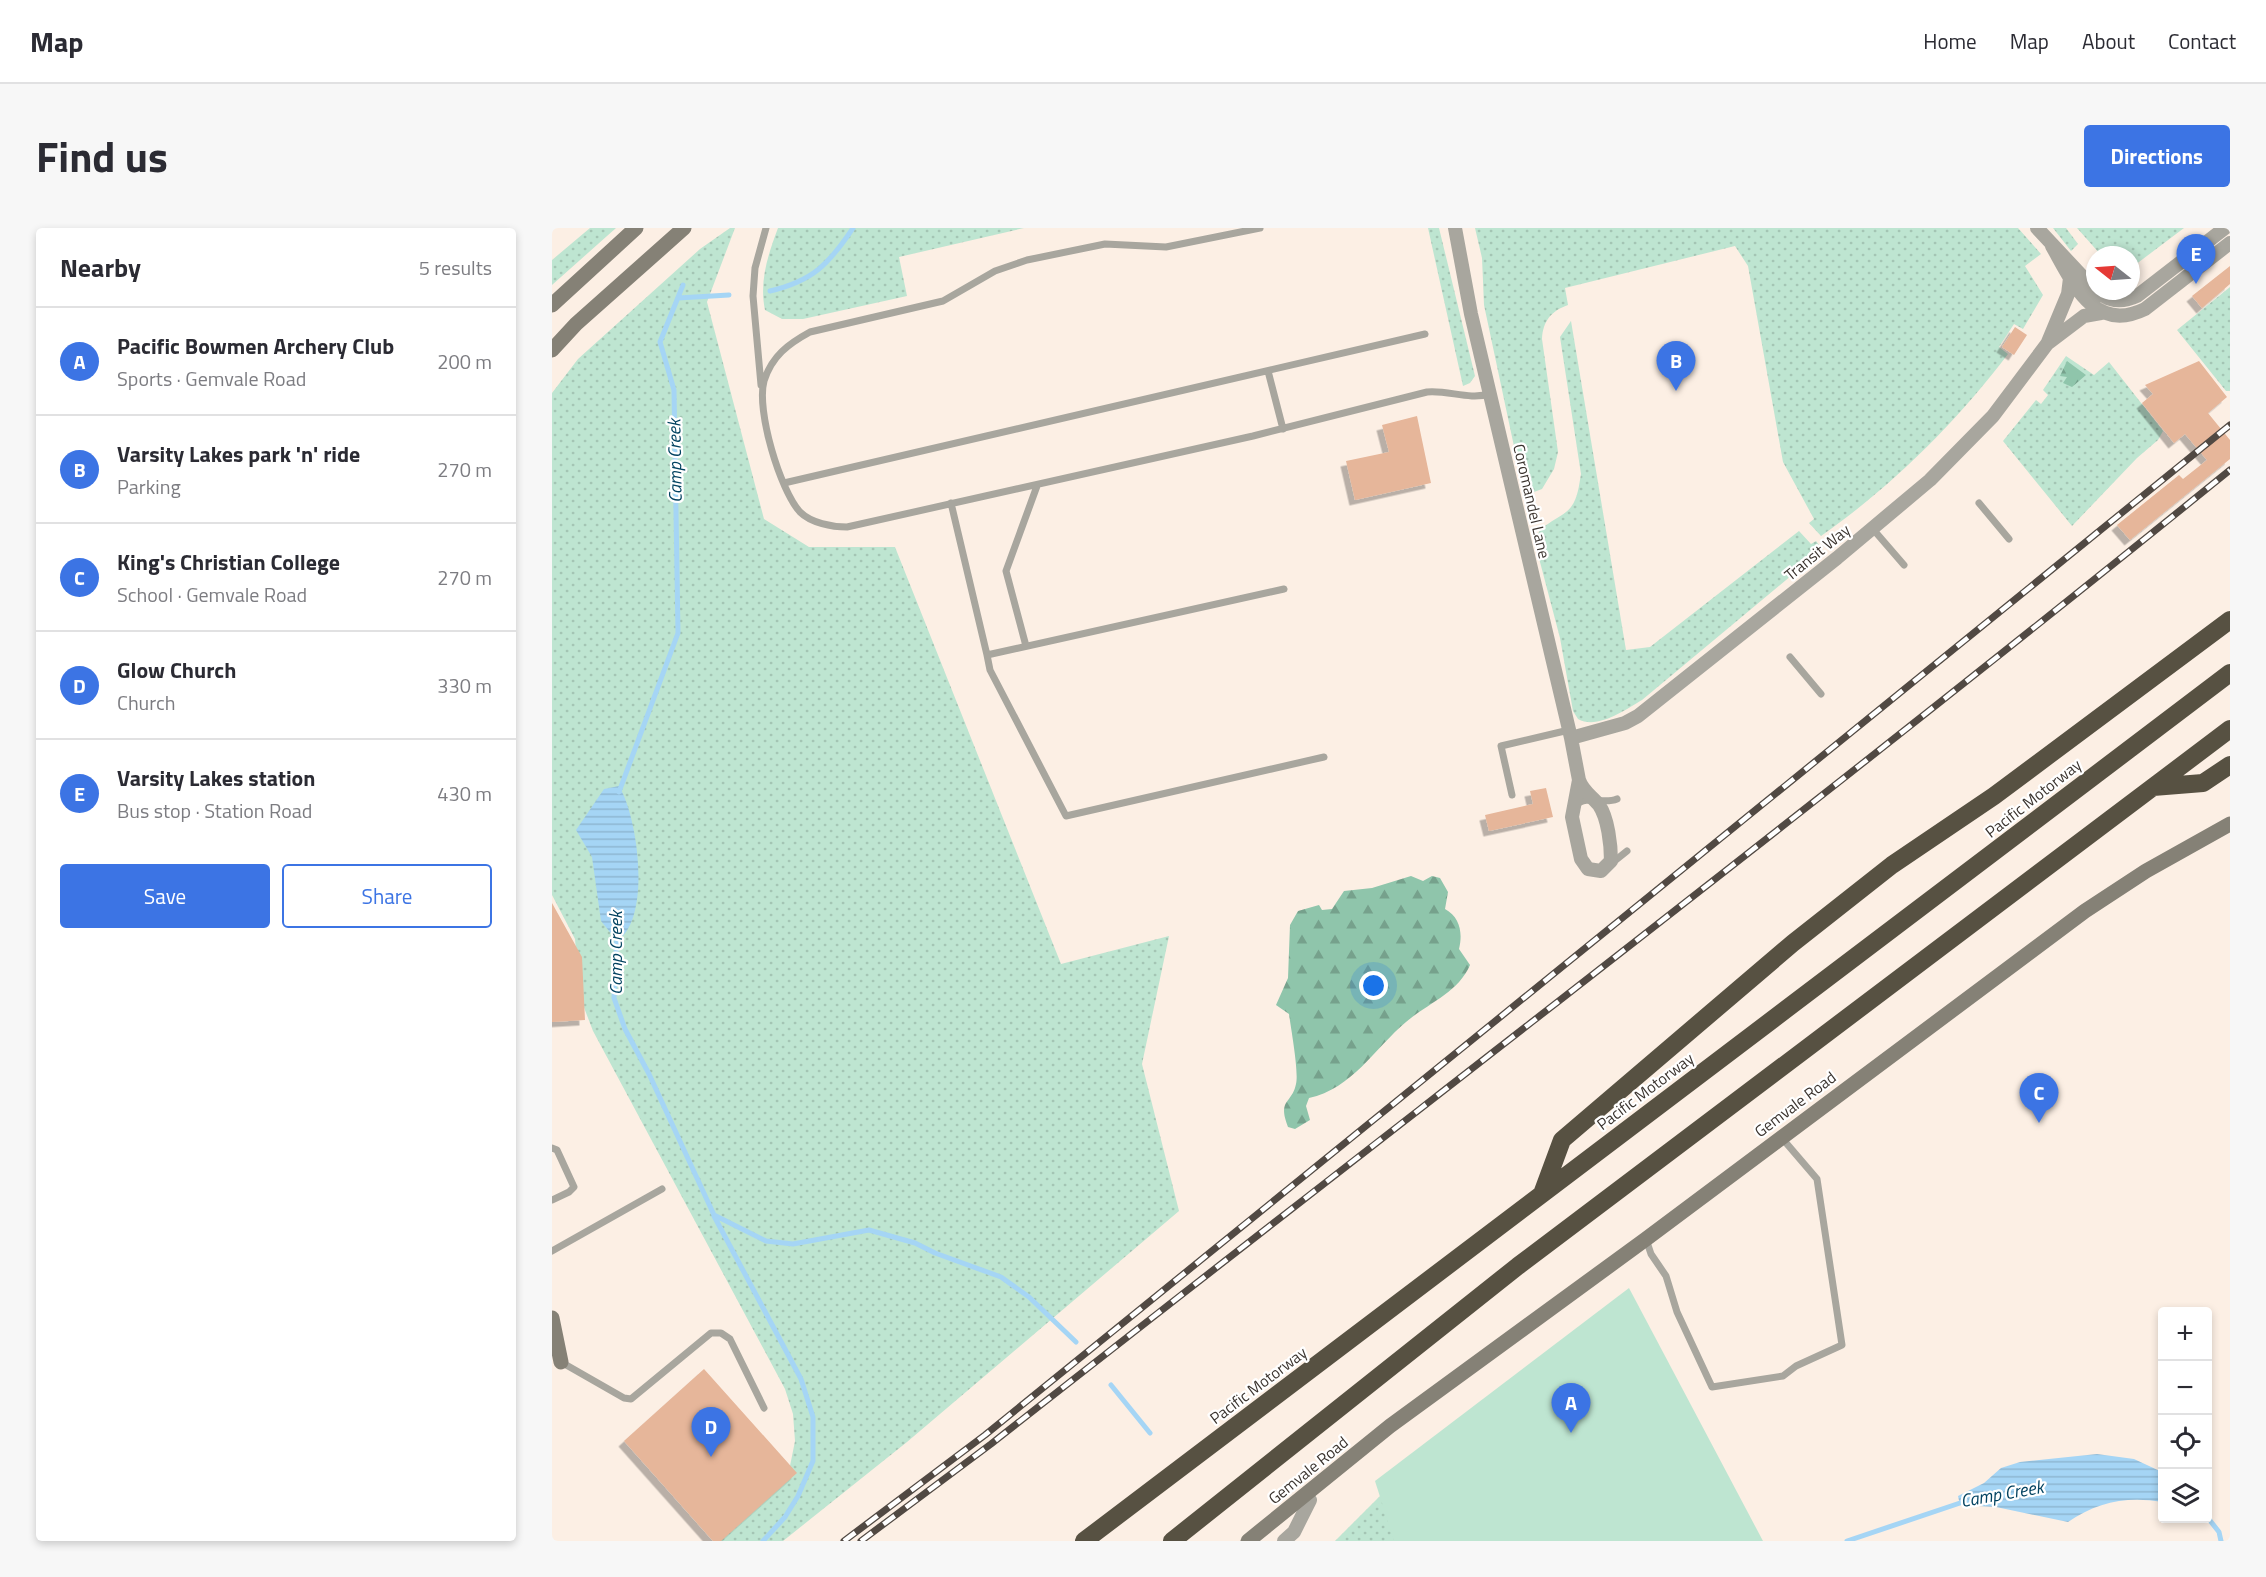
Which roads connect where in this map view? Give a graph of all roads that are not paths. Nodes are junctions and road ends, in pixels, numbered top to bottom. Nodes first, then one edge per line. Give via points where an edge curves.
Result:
1 (636, 228) edge
2 (684, 228) edge
3 (766, 228) edge
4 (1260, 228) edge
5 (1455, 228) edge
6 (2037, 228) edge
7 (2225, 228) edge
8 (2230, 243) edge
9 (2052, 246) junction
10 (2070, 278) junction
11 (2086, 280) edge
12 (2140, 294) edge
13 (552, 305) edge
14 (2101, 312) junction
15 (1425, 334) dead end
16 (2047, 344) junction
17 (552, 350) edge
18 (1268, 371) junction
19 (762, 391) junction
20 (1490, 394) junction
21 (1283, 429) junction
22 (783, 483) junction
23 (1037, 486) junction
24 (951, 503) junction
25 (1979, 503) dead end
26 (1872, 528) junction
27 (2009, 539) dead end
28 (1904, 565) dead end
29 (1284, 589) dead end
30 (2230, 620) edge
31 (1026, 646) junction
32 (987, 655) junction
33 (1790, 657) dead end
34 (2230, 673) edge
35 (1821, 694) dead end
36 (2230, 729) edge
37 (1570, 734) junction
38 (1324, 758) dead end
39 (2230, 765) edge
40 (1579, 780) junction
41 (2154, 787) junction
42 (1512, 795) dead end
43 (1617, 799) dead end
44 (1593, 800) junction
45 (1572, 811) junction
46 (2230, 824) edge
47 (1627, 851) dead end
48 (1609, 866) junction
49 (1781, 1137) junction
50 (552, 1148) edge
51 (662, 1189) dead end
52 (1541, 1196) junction
53 (552, 1200) edge
54 (1646, 1239) junction
55 (552, 1251) edge
56 (552, 1318) edge
57 (561, 1362) joint
58 (764, 1408) dead end
59 (1390, 1426) junction
60 (1310, 1500) junction
61 (1084, 1541) edge
62 (1172, 1541) edge
63 (1248, 1541) edge
64 (1265, 1541) edge
65 (1284, 1541) edge

1 - 13 main road
2 - 17 main road
3 - 19 lane via 755,268 753,296
4 - 19 lane via 1166,247 1094,245 1008,265 943,301 810,332 780,351
5 - 20 street, Coromandel Lane
6 - 9 street
7 - 12 street
8 - 14 street via 2145,309 2119,317
9 - 10 street
9 - 11 street
10 - 14 street via 2088,304
10 - 16 street, Transit Way via 2068,294
14 - 16 street, Transit Way via 2084,316
15 - 18 lane
16 - 26 street, Transit Way via 1964,448
18 - 21 lane
18 - 22 lane
19 - 22 lane
20 - 21 lane via 1477,397 1428,392
20 - 37 street, Coromandel Lane
21 - 23 lane
22 - 24 lane via 802,513 835,527 865,524
23 - 24 lane
23 - 31 lane via 1006,571
24 - 32 lane
25 - 27 lane
26 - 28 lane
26 - 37 street, Transit Way via 1638,716 1625,723
29 - 31 lane
30 - 52 highway via 1994,796 1892,865 1793,943 1562,1140
31 - 32 lane
32 - 38 lane via 990,670 1066,816
33 - 35 lane
34 - 52 highway, Pacific Motorway
36 - 41 highway
37 - 40 street, Coromandel Lane
37 - 42 lane via 1501,746
39 - 41 highway via 2203,783
40 - 44 street, Coromandel Lane
40 - 45 street, Coromandel Lane
41 - 62 highway via 1518,1266
43 - 44 lane
44 - 45 lane via 1577,804
44 - 48 street, Coromandel Lane via 1603,814 1611,852
45 - 48 street, Coromandel Lane via 1584,865 1595,871
46 - 49 main road, Gemvale Road via 2085,911
47 - 48 lane
49 - 54 main road, Gemvale Road
49 - 54 lane via 1817,1179 1842,1345 1782,1376 1712,1387 1677,1312 1666,1276
50 - 53 lane via 557,1150 574,1186
51 - 55 lane
52 - 61 highway, Pacific Motorway
54 - 59 main road, Gemvale Road
56 - 57 main road
57 - 58 lane via 632,1399 711,1333 721,1333 730,1339
59 - 60 main road, Gemvale Road
59 - 63 main road, Gemvale Road
60 - 64 main road, Gemvale Road
60 - 65 street via 1294,1532

